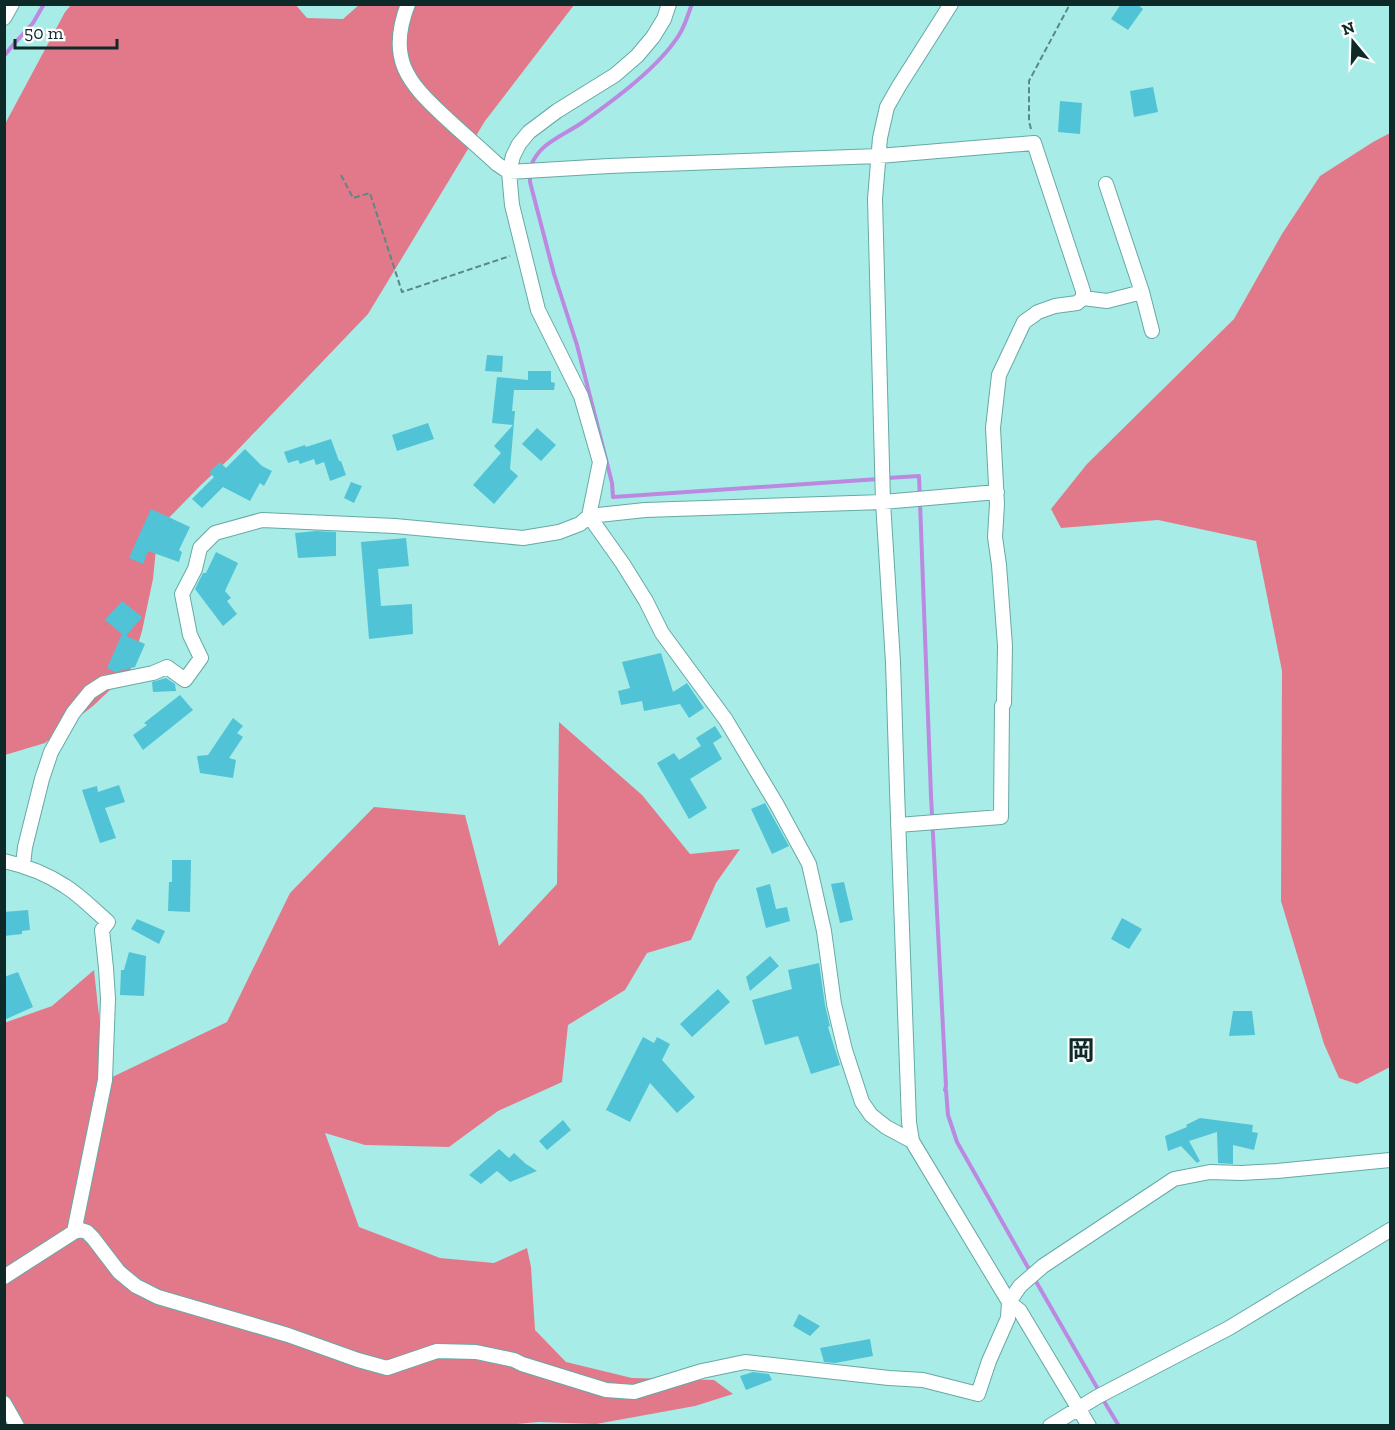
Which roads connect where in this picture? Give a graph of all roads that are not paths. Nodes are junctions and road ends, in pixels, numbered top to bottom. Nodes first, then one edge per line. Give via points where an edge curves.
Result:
1 (12, 4) edge
2 (408, 4) edge
3 (669, 4) edge
4 (951, 4) edge
5 (4, 18) edge
6 (879, 156) junction
7 (509, 172) junction
8 (1106, 184) dead end
9 (1142, 292) junction
10 (1083, 298) junction
11 (1152, 331) dead end
12 (997, 492) junction
13 (883, 502) junction
14 (589, 516) junction
15 (898, 825) junction
16 (4, 861) edge
17 (23, 865) junction
18 (912, 1141) junction
19 (1390, 1160) edge
20 (1390, 1230) edge
21 (74, 1232) junction
22 (4, 1277) edge
23 (1009, 1302) junction
24 (4, 1403) edge
25 (1079, 1408) junction
26 (17, 1425) edge
27 (1050, 1425) edge
28 (1089, 1425) edge

1 - 5 street
2 - 7 street via 399,39 408,77 431,104
3 - 7 street via 653,37 637,56 529,132 519,144
4 - 6 street via 887,107
6 - 7 street
6 - 10 street via 1034,143
6 - 13 street via 874,200
7 - 14 street via 512,205 538,310 581,396 600,462
8 - 9 street
9 - 10 street via 1107,301
9 - 11 street
10 - 12 street via 1038,312 1024,322 1010,348 999,375 993,428
12 - 13 street
12 - 15 street via 995,537 1005,646 1001,817
13 - 14 street via 645,510
13 - 15 street
14 - 17 street via 559,532 523,538 395,526 262,520 215,533 200,548 182,594 190,635 201,658 186,680 167,666 153,674 104,683 90,692 51,752
14 - 18 street via 623,564 662,633 726,720 809,864 844,1050 862,1102 886,1127
15 - 18 street
16 - 17 street
17 - 21 street via 68,887 108,922 102,930 108,999 105,1080
18 - 23 street
19 - 23 street via 1277,1171 1210,1172 1174,1179 1043,1266
20 - 25 street via 1229,1328
21 - 22 street
21 - 23 street via 87,1232 118,1272 158,1297 358,1360 387,1368 437,1351 476,1352 606,1389 634,1392 745,1362 923,1380 978,1394 1008,1318
23 - 25 street via 1020,1311
24 - 26 street
25 - 27 street
25 - 28 street

